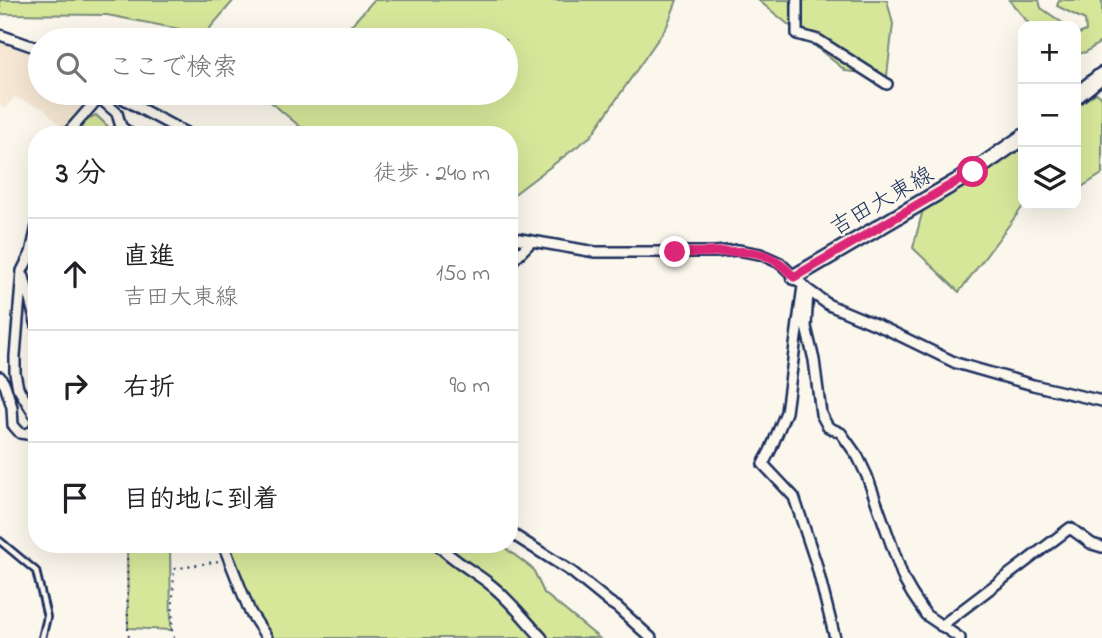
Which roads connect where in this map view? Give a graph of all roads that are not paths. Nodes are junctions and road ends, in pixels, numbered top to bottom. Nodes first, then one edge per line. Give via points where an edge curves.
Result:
1 (797, 0) edge
2 (0, 35) edge
3 (28, 45) edge
4 (1102, 75) edge
5 (887, 84) dead end
6 (1081, 92) edge
7 (92, 105) edge
8 (108, 105) edge
9 (134, 105) edge
10 (74, 126) edge
11 (121, 126) edge
12 (173, 126) edge
13 (1018, 140) edge
14 (518, 239) edge
15 (531, 242) junction
16 (518, 255) edge
17 (28, 259) edge
18 (22, 271) junction
19 (802, 284) junction
20 (28, 293) edge
21 (0, 377) edge
22 (1102, 401) edge
23 (28, 405) edge
24 (28, 433) edge
25 (518, 538) edge
26 (0, 541) edge
27 (1102, 547) edge
28 (226, 553) edge
29 (446, 553) edge
30 (941, 626) junction
31 (42, 638) edge
32 (267, 638) edge
33 (542, 638) edge
34 (651, 638) edge
35 (835, 638) edge
36 (960, 638) edge

1 - 5 street via 797,34 818,40
2 - 3 street
4 - 6 main road
7 - 10 street
8 - 11 street via 117,113
9 - 12 street
13 - 19 main road, 吉田大東線
14 - 15 street
15 - 16 street
15 - 19 street via 595,252 749,251 770,257
17 - 18 street
18 - 20 street
18 - 23 street via 15,373
19 - 22 street via 842,311 956,363
19 - 30 street via 821,414 858,457 904,580 926,615
19 - 35 street via 786,412 762,464 794,497
21 - 24 street via 12,407 13,425 20,433
25 - 34 street via 572,572
26 - 31 lane via 36,572 47,617
27 - 30 street via 1070,528
28 - 32 street via 250,612
29 - 33 street via 503,595
30 - 36 street

